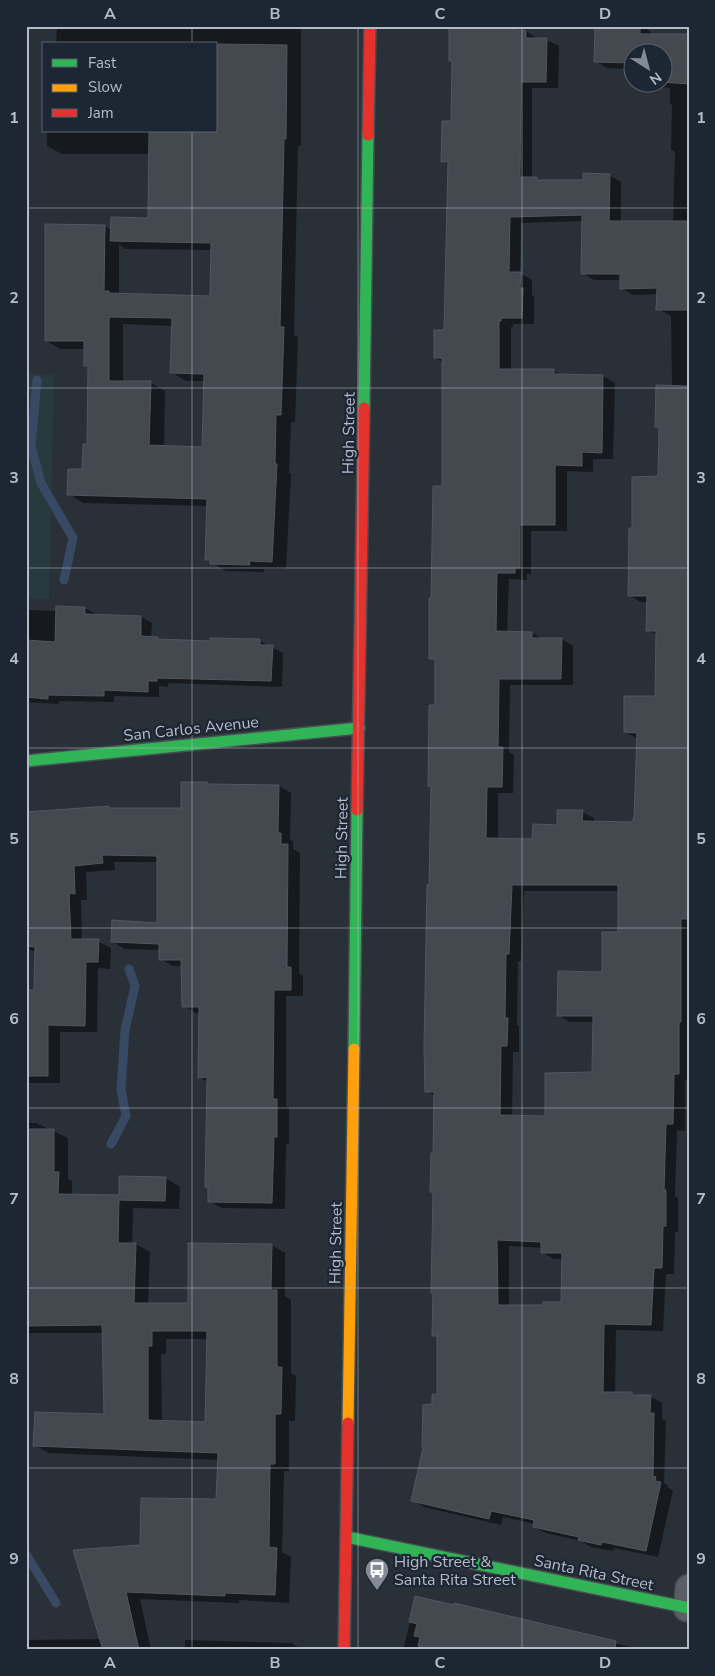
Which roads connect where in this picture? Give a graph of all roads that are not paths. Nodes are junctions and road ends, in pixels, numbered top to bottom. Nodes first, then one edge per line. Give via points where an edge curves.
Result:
1 (370, 26) edge
2 (359, 728) junction
3 (26, 761) edge
4 (347, 1537) junction
5 (688, 1601) edge
6 (344, 1650) edge

1 - 2 main road, High Street
2 - 3 main road, San Carlos Avenue
2 - 4 main road, High Street
4 - 5 main road, Santa Rita Street
4 - 6 main road, High Street

